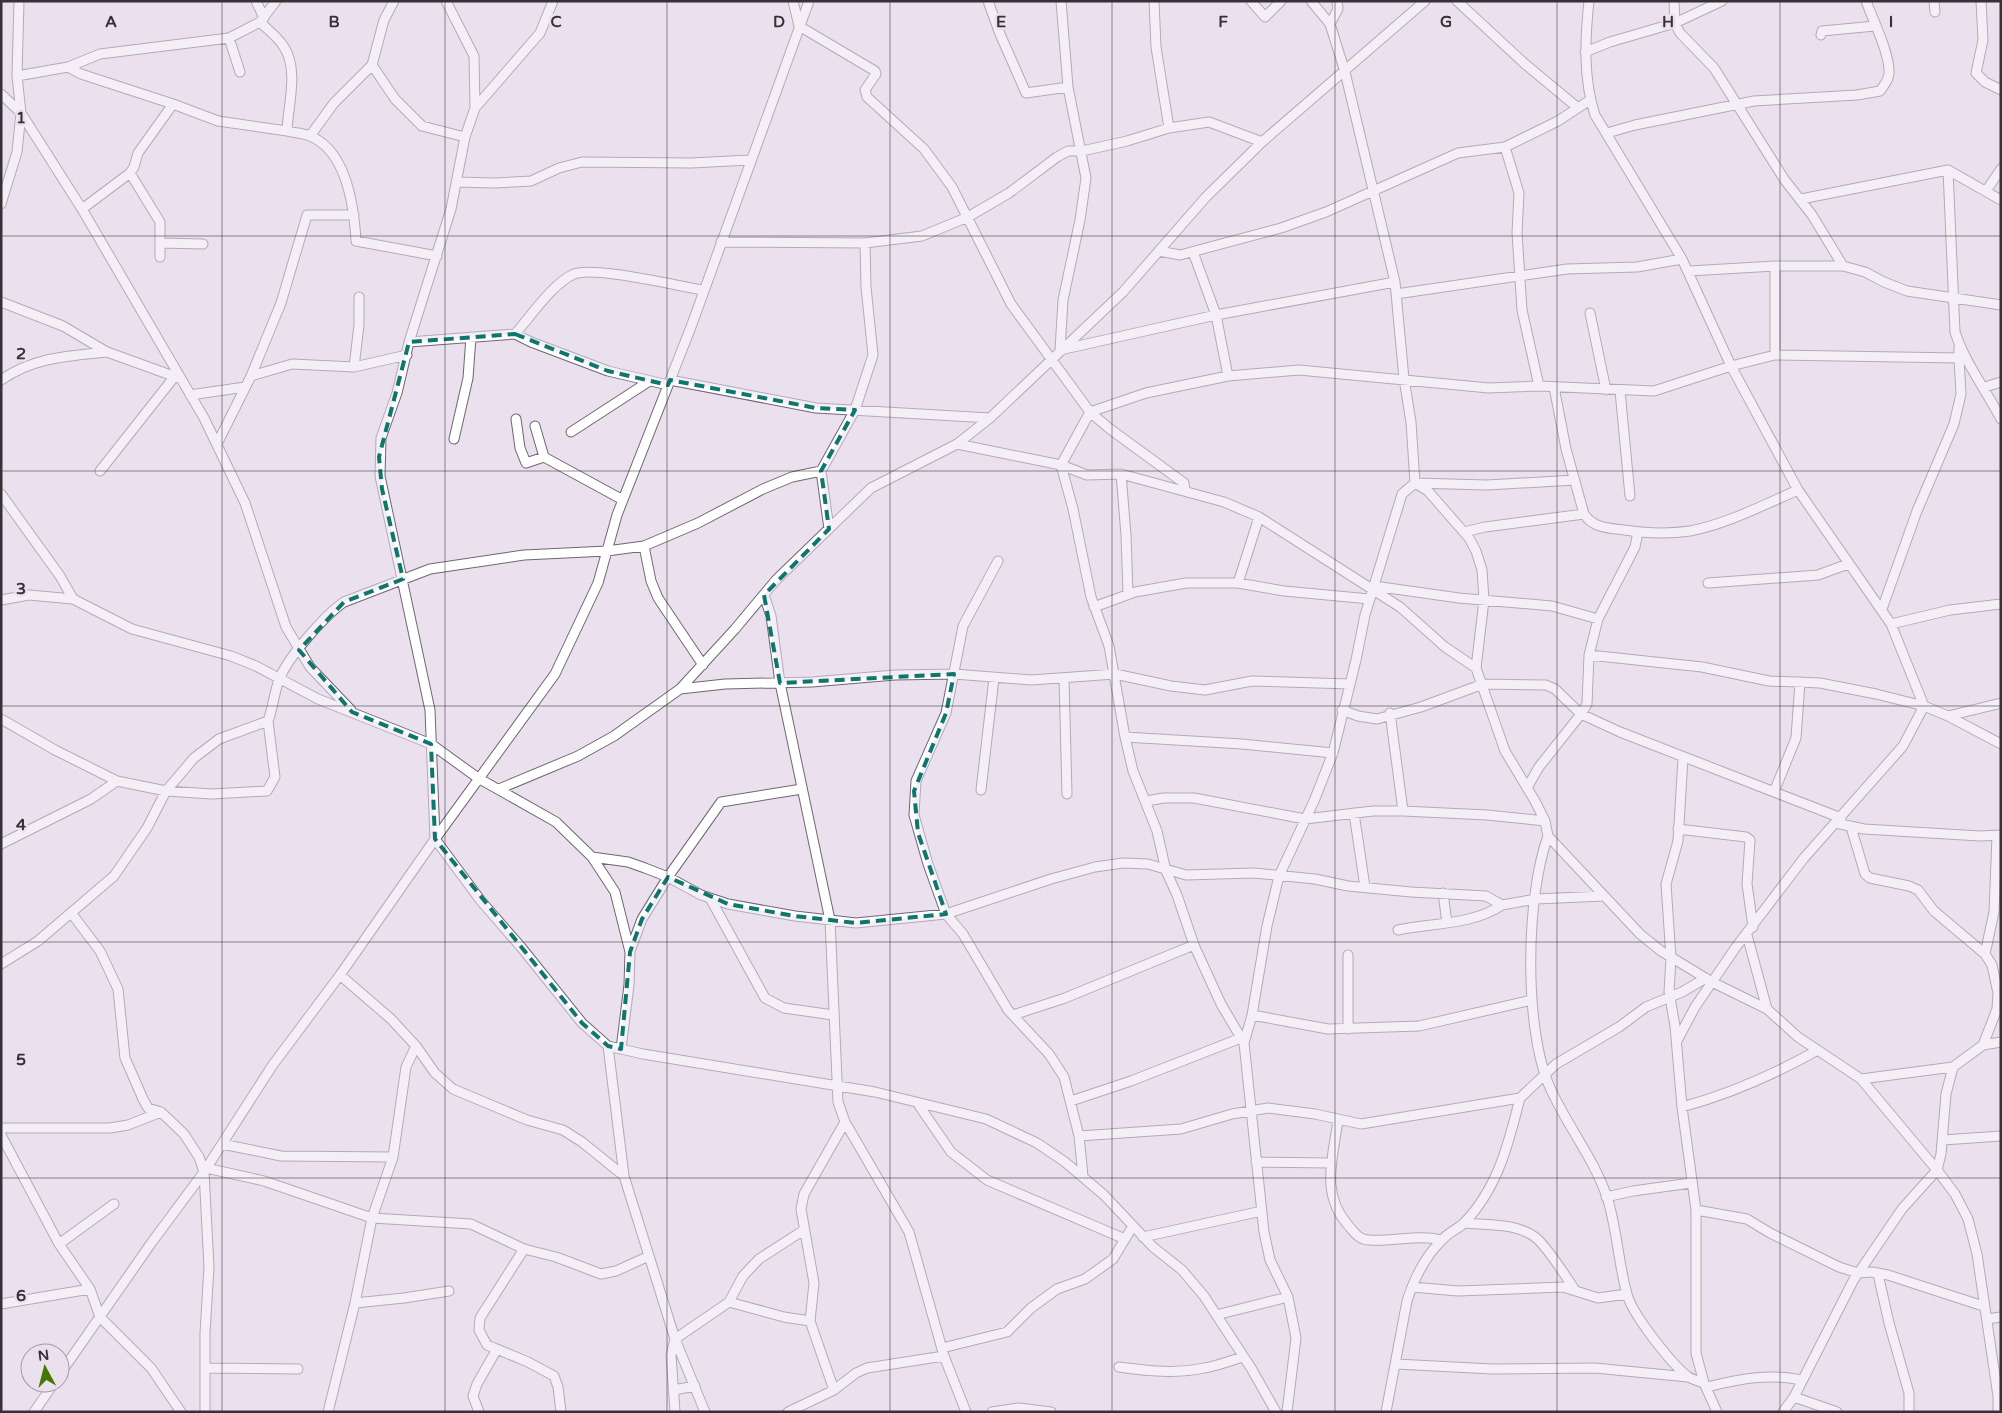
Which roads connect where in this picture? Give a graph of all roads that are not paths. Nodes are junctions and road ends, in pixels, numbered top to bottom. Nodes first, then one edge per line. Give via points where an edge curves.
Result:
1 (18, 1) edge
2 (256, 1) edge
3 (276, 1) edge
4 (394, 1) edge
5 (446, 1) edge
6 (552, 1) edge
7 (793, 1) edge
8 (809, 1) edge
9 (988, 1) edge
10 (1061, 1) edge
11 (1154, 1) edge
12 (1251, 1) edge
13 (1281, 1) edge
14 (1311, 1) edge
15 (1337, 1) edge
16 (1425, 1) edge
17 (1457, 1) edge
18 (1590, 1) edge
19 (1674, 1) edge
20 (1722, 1) edge
21 (1866, 1) edge
22 (1934, 1) edge
23 (1981, 1) edge
24 (1936, 12) dead end
25 (262, 20) junction
26 (1675, 23) junction
27 (1330, 24) junction
28 (799, 26) junction
29 (1875, 26) junction
30 (1821, 35) dead end
31 (229, 38) junction
32 (1585, 52) junction
33 (372, 66) junction
34 (68, 67) junction
35 (240, 72) dead end
36 (1345, 72) junction
37 (17, 76) junction
38 (1068, 88) junction
39 (2001, 90) edge
40 (1, 94) edge
41 (1590, 100) junction
42 (173, 104) junction
43 (1738, 105) junction
44 (476, 108) junction
45 (1578, 108) junction
46 (21, 113) junction
47 (1169, 128) junction
48 (287, 131) junction
49 (1607, 133) junction
50 (310, 136) junction
51 (465, 137) junction
52 (1262, 142) junction
53 (1505, 147) junction
54 (1082, 151) junction
55 (750, 160) junction
56 (1948, 170) junction
57 (2001, 170) edge
58 (130, 173) junction
59 (457, 182) junction
60 (1374, 190) junction
61 (1986, 191) junction
62 (1801, 199) junction
63 (2001, 200) edge
64 (1, 204) edge
65 (82, 209) junction
66 (354, 215) junction
67 (968, 217) junction
68 (721, 242) junction
69 (160, 243) junction
70 (864, 243) junction
71 (203, 244) dead end
72 (1159, 251) junction
73 (1193, 252) junction
74 (437, 256) junction
75 (160, 257) dead end
76 (1682, 258) junction
77 (1775, 266) junction
78 (1842, 266) junction
79 (1689, 271) junction
80 (1520, 277) junction
81 (1395, 282) junction
82 (703, 290) junction
83 (1396, 294) junction
84 (1953, 297) junction
85 (359, 298) dead end
86 (1, 302) edge
87 (2001, 305) edge
88 (1590, 312) dead end
89 (1216, 315) junction
90 (516, 334) junction
91 (471, 337) junction
92 (409, 342) junction
93 (1959, 347) junction
94 (1060, 350) junction
95 (107, 352) junction
96 (407, 355) junction
97 (1775, 355) junction
98 (1052, 358) junction
99 (1959, 358) junction
100 (1732, 366) junction
101 (354, 367) junction
102 (251, 376) junction
103 (1228, 376) junction
104 (177, 377) junction
105 (1404, 378) junction
106 (1, 380) edge
107 (648, 382) junction
108 (669, 382) junction
109 (2001, 382) edge
110 (1539, 386) junction
111 (246, 387) junction
112 (1554, 387) junction
113 (1985, 387) junction
114 (1606, 390) junction
115 (1620, 391) junction
116 (190, 395) junction
117 (855, 410) junction
118 (1090, 412) junction
119 (990, 418) junction
120 (516, 419) dead end
121 (2001, 419) edge
122 (535, 426) dead end
123 (571, 432) dead end
124 (454, 439) dead end
125 (217, 444) junction
126 (957, 444) junction
127 (544, 457) junction
128 (1060, 465) junction
129 (821, 470) junction
130 (100, 471) dead end
131 (1121, 474) junction
132 (1575, 480) junction
133 (1414, 483) junction
134 (1185, 490) junction
135 (1798, 490) junction
136 (1, 494) edge
137 (1630, 496) dead end
138 (623, 500) junction
139 (1584, 514) junction
140 (1259, 517) junction
141 (829, 529) junction
142 (1464, 532) junction
143 (1638, 532) junction
144 (644, 546) junction
145 (607, 551) junction
146 (998, 561) dead end
147 (1848, 564) junction
148 (403, 578) junction
149 (1238, 583) junction
150 (1708, 583) dead end
151 (1373, 592) junction
152 (1128, 594) junction
153 (764, 595) junction
154 (73, 599) junction
155 (1, 600) edge
156 (1484, 600) junction
157 (2001, 604) edge
158 (1094, 607) junction
159 (1882, 609) junction
160 (1598, 619) junction
161 (1891, 624) junction
162 (298, 650) junction
163 (1589, 655) junction
164 (703, 664) junction
165 (1476, 668) junction
166 (954, 674) junction
167 (1115, 674) junction
168 (994, 678) junction
169 (1064, 678) junction
170 (279, 679) junction
171 (1800, 682) junction
172 (780, 683) junction
173 (1350, 684) junction
174 (1483, 684) junction
175 (680, 689) junction
176 (2001, 703) edge
177 (1924, 706) junction
178 (1342, 710) junction
179 (352, 712) junction
180 (1390, 713) junction
181 (1581, 714) junction
182 (1948, 716) junction
183 (1, 719) edge
184 (268, 721) junction
185 (1125, 737) junction
186 (431, 744) junction
187 (2001, 744) edge
188 (1333, 753) junction
189 (1683, 758) junction
190 (478, 778) junction
191 (117, 782) junction
192 (1528, 786) junction
193 (802, 789) junction
194 (499, 790) junction
195 (981, 790) dead end
196 (166, 791) junction
197 (1774, 792) junction
198 (1067, 794) dead end
199 (1146, 801) junction
200 (1403, 811) junction
201 (1354, 814) junction
202 (1305, 819) junction
203 (1545, 821) junction
204 (1839, 821) junction
205 (1850, 827) junction
206 (1678, 829) junction
207 (1999, 835) edge
208 (1548, 836) junction
209 (435, 839) junction
210 (1, 844) edge
211 (592, 857) junction
212 (1166, 871) junction
213 (1279, 876) junction
214 (668, 877) junction
215 (1365, 887) junction
216 (1443, 893) junction
217 (1604, 896) junction
218 (710, 898) junction
219 (1536, 899) junction
220 (1502, 906) junction
221 (72, 914) junction
222 (946, 914) junction
223 (830, 920) junction
224 (1447, 923) junction
225 (1753, 928) junction
226 (1398, 930) dead end
227 (1747, 935) junction
228 (1194, 945) junction
229 (630, 952) junction
230 (1985, 954) junction
231 (1348, 955) dead end
232 (1671, 958) junction
233 (2, 961) edge
234 (340, 976) junction
235 (1709, 980) junction
236 (1670, 997) junction
237 (1532, 1000) junction
238 (1767, 1010) junction
239 (833, 1015) junction
240 (1252, 1015) junction
241 (1013, 1016) junction
242 (1348, 1029) junction
243 (1242, 1040) junction
244 (1676, 1041) junction
245 (2001, 1042) edge
246 (1982, 1045) junction
247 (416, 1046) junction
248 (608, 1046) junction
249 (621, 1048) junction
250 (1816, 1050) junction
251 (1953, 1067) junction
252 (1546, 1075) junction
253 (1860, 1079) junction
254 (837, 1087) junction
255 (1520, 1098) junction
256 (1071, 1101) junction
257 (918, 1104) junction
258 (1682, 1106) junction
259 (1250, 1110) junction
260 (161, 1112) junction
261 (1338, 1120) junction
262 (845, 1122) junction
263 (1, 1128) edge
264 (1, 1134) edge
265 (1079, 1136) junction
266 (2001, 1136) edge
267 (1943, 1140) junction
268 (222, 1144) junction
269 (393, 1157) junction
270 (1256, 1162) junction
271 (1330, 1163) junction
272 (205, 1170) junction
273 (1937, 1170) junction
274 (624, 1176) junction
275 (1083, 1176) junction
276 (1691, 1183) junction
277 (1606, 1197) junction
278 (114, 1204) dead end
279 (1262, 1210) junction
280 (1696, 1210) junction
281 (372, 1218) junction
282 (1464, 1223) junction
283 (1133, 1226) junction
284 (804, 1230) junction
285 (1143, 1237) junction
286 (1125, 1239) junction
287 (1442, 1240) junction
288 (59, 1244) junction
289 (524, 1249) junction
290 (649, 1256) junction
291 (1858, 1273) junction
292 (1878, 1274) junction
293 (1412, 1287) junction
294 (90, 1289) junction
295 (1576, 1290) junction
296 (449, 1291) dead end
297 (1627, 1294) junction
298 (1288, 1297) junction
299 (355, 1302) junction
300 (729, 1302) junction
301 (1, 1304) edge
302 (1984, 1306) junction
303 (1216, 1315) junction
304 (100, 1317) junction
305 (2001, 1317) edge
306 (1987, 1318) junction
307 (810, 1321) junction
308 (675, 1339) junction
309 (497, 1349) junction
310 (943, 1352) junction
311 (1242, 1357) junction
312 (70, 1360) edge
313 (1396, 1364) junction
314 (1119, 1367) dead end
315 (205, 1368) junction
316 (298, 1369) dead end
317 (1688, 1377) junction
318 (1801, 1380) junction
319 (1705, 1385) junction
320 (695, 1386) junction
321 (674, 1390) junction
322 (834, 1390) junction
323 (47, 1393) edge
324 (1794, 1397) junction
325 (34, 1412) edge
326 (181, 1412) edge
327 (205, 1412) edge
328 (328, 1412) edge
329 (479, 1412) edge
330 (561, 1412) edge
331 (675, 1412) edge
332 (705, 1412) edge
333 (788, 1412) edge
334 (966, 1412) edge
335 (992, 1412) edge
336 (1051, 1412) edge
337 (1276, 1412) edge
338 (1287, 1412) edge
339 (1386, 1412) edge
340 (1717, 1412) edge
341 (1783, 1412) edge
342 (1837, 1412) edge
343 (1908, 1412) edge
344 (1998, 1412) edge

1 - 37 street
2 - 25 street
3 - 25 street
4 - 33 street via 384,20
5 - 44 street via 474,56
6 - 44 street via 540,33
7 - 28 street
8 - 28 street
9 - 38 street via 1026,93
10 - 38 street
11 - 47 street via 1156,47
12 - 13 street via 1265,17
14 - 27 street
15 - 27 street via 1338,9
16 - 36 street
17 - 45 street
18 - 32 street
19 - 26 street
20 - 26 street
21 - 29 street
22 - 24 street
23 - 39 street via 1984,40 1976,73 1984,82
25 - 31 street
25 - 48 street via 286,48 291,67
26 - 32 street
26 - 43 street via 1680,33 1714,68
27 - 36 street
28 - 55 street
28 - 67 street via 872,67 876,74 865,90 866,97 924,149 952,187
29 - 30 street via 1822,31
29 - 43 street via 1889,72 1888,80 1880,91
31 - 34 street via 100,54
31 - 35 street
32 - 41 street
33 - 50 street via 334,103
33 - 51 street via 395,99 422,126
34 - 37 street
34 - 42 street
36 - 52 street
36 - 60 street
37 - 46 street
38 - 54 street
40 - 46 street
41 - 45 street
41 - 49 street
42 - 48 street via 218,121
42 - 58 street via 138,153
43 - 49 street
43 - 62 street via 1784,179
44 - 51 street
45 - 53 street
46 - 64 street via 17,152
46 - 65 street
47 - 52 street via 1209,122
47 - 54 street
48 - 50 street
49 - 76 street
50 - 66 street via 329,150 344,173
51 - 59 street
52 - 72 street via 1206,196
53 - 60 street via 1458,153
53 - 80 street via 1519,192
54 - 67 street via 1068,151 1057,157 1009,193
54 - 94 street via 1086,178 1063,300
55 - 59 street via 582,162 531,181
55 - 68 street
56 - 61 street
56 - 62 street
56 - 84 street
57 - 61 street
58 - 65 street
58 - 69 street via 160,222
59 - 74 street
60 - 73 street via 1282,228
60 - 81 street
61 - 63 street
62 - 78 street
65 - 104 street
66 - 74 street via 356,240
66 - 102 street via 306,215 281,303
67 - 70 street via 922,236
67 - 98 street via 1010,304
68 - 70 street
68 - 82 street
69 - 71 street
69 - 75 street
70 - 117 street via 873,355
72 - 73 street via 1180,255
72 - 94 street via 1123,292
73 - 89 street
74 - 92 street
76 - 79 street
76 - 80 street via 1637,267 1567,269
77 - 78 street
77 - 79 street
77 - 97 street
78 - 84 street via 1865,272 1907,291
79 - 100 street
80 - 83 street
80 - 110 street via 1522,310
81 - 83 street
81 - 89 street
82 - 90 street via 596,272 575,274 558,286
82 - 108 street
83 - 105 street
84 - 87 street
84 - 93 street
85 - 101 street
86 - 95 street via 63,326
88 - 114 street
89 - 94 street
89 - 103 street
90 - 91 street
90 - 107 street via 608,371
91 - 92 street
91 - 124 street via 468,378
92 - 96 street
93 - 99 street
93 - 113 street
94 - 98 street
95 - 104 street
95 - 106 street via 40,360
96 - 101 street
96 - 148 street via 381,438 379,457 382,489
97 - 99 street
97 - 100 street
98 - 118 street
98 - 119 street
99 - 159 street via 1961,394 1954,424 1917,511
100 - 115 street via 1654,391
100 - 135 street
101 - 102 street via 292,364
102 - 111 street
103 - 105 street via 1299,370
103 - 118 street via 1146,393
104 - 116 street
104 - 130 street
105 - 110 street via 1489,388
105 - 133 street via 1411,422
107 - 108 street
107 - 123 street
108 - 117 street via 816,408
108 - 138 street
109 - 113 street
110 - 112 street
111 - 116 street
111 - 125 street
112 - 114 street
112 - 132 street
113 - 121 street
114 - 115 street
115 - 137 street
116 - 125 street
117 - 119 street
117 - 129 street
118 - 128 street
118 - 134 street via 1184,483
119 - 126 street
120 - 127 street via 520,448 526,463
122 - 127 street
125 - 162 street via 245,503 286,627
126 - 128 street
126 - 141 street via 870,488
127 - 138 street
128 - 131 street via 1087,475
128 - 158 street
129 - 141 street
129 - 144 street via 763,489 698,523
131 - 134 street
131 - 152 street
132 - 133 street via 1487,485
132 - 139 street
133 - 142 street via 1428,491
133 - 151 street via 1402,494
134 - 140 street
135 - 143 street via 1729,519 1690,530
135 - 147 street
136 - 154 street
138 - 145 street
139 - 142 street
139 - 143 street via 1590,523
140 - 149 street
140 - 151 street
141 - 153 street
142 - 156 street via 1480,564
143 - 160 street via 1635,547
144 - 145 street
144 - 164 street via 658,598
145 - 148 street via 524,555 430,569
145 - 190 street via 598,583 555,674
146 - 166 street via 963,626
147 - 150 street via 1818,575
147 - 159 street
148 - 162 street via 344,602
148 - 186 street via 413,640 430,710
149 - 151 street via 1284,592
149 - 152 street via 1186,583
151 - 156 street
151 - 165 street via 1400,607 1445,647
151 - 173 street
152 - 158 street
153 - 164 street
153 - 172 street via 771,616
154 - 155 street via 29,596
154 - 170 street via 132,628 231,656
156 - 160 street via 1552,606
156 - 165 street
157 - 161 street via 1950,610
158 - 167 street via 1109,646
159 - 161 street
160 - 163 street
161 - 177 street
162 - 170 street
162 - 179 street
163 - 171 street via 1702,667 1768,681
163 - 181 street via 1589,692
164 - 175 street
165 - 174 street
166 - 168 street
166 - 172 street
166 - 222 street via 946,713 914,791 918,833
167 - 169 street
167 - 173 street via 1205,690 1252,681
167 - 185 street
168 - 169 street
168 - 195 street
169 - 198 street
170 - 179 street
170 - 184 street
171 - 177 street via 1820,683
171 - 197 street via 1796,738
172 - 175 street
172 - 193 street
173 - 178 street
174 - 180 street via 1421,707
174 - 181 street via 1546,685 1555,689
174 - 192 street via 1505,751
175 - 194 street via 614,736 578,756
176 - 182 street
177 - 182 street
177 - 204 street via 1902,746
178 - 180 street via 1377,719
178 - 188 street
179 - 186 street
180 - 200 street
181 - 189 street
181 - 192 street
182 - 187 street
183 - 191 street
184 - 196 street via 204,748
184 - 196 street via 275,777 267,791 212,794
185 - 188 street
185 - 199 street via 1133,771
186 - 190 street
186 - 209 street
188 - 202 street
189 - 197 street
189 - 206 street
190 - 194 street
190 - 209 street
191 - 196 street
191 - 210 street
192 - 203 street
193 - 214 street via 721,802
193 - 223 street
194 - 211 street via 556,822
196 - 221 street via 127,860
197 - 204 street
199 - 202 street via 1194,798
199 - 212 street
200 - 201 street
200 - 203 street
201 - 202 street
201 - 215 street
202 - 213 street
203 - 208 street
204 - 205 street
204 - 225 street via 1804,858
205 - 207 street via 1944,835
205 - 230 street via 1865,874 1918,890 1934,911
206 - 225 street via 1750,840 1747,884
206 - 232 street via 1678,841 1666,884
207 - 230 street via 1994,912
208 - 217 street
208 - 219 street
209 - 234 street
209 - 248 street via 481,901 582,1023
211 - 214 street via 628,862
211 - 229 street via 615,892
212 - 213 street via 1186,875 1227,872
212 - 222 street via 1137,863 1095,867 1001,894
212 - 228 street
213 - 215 street
213 - 240 street
214 - 218 street
214 - 229 street via 642,919
215 - 216 street
216 - 220 street via 1486,896
216 - 224 street
217 - 219 street
217 - 232 street via 1640,934
218 - 223 street via 756,910
218 - 239 street via 765,998 784,1008
219 - 220 street
219 - 237 street via 1531,951
220 - 224 street via 1488,913
221 - 233 street via 38,941
221 - 260 street via 100,951 118,989 124,1047 130,1070 148,1108
222 - 223 street via 856,923
222 - 241 street via 963,934
223 - 239 street
224 - 226 street
225 - 227 street
227 - 235 street
227 - 238 street
228 - 241 street
228 - 243 street via 1221,1004
229 - 249 street
230 - 246 street via 1992,965 1998,993 1997,1009
231 - 242 street
232 - 235 street
232 - 236 street
234 - 247 street via 391,1019
234 - 268 street via 272,1066
235 - 236 street
235 - 238 street
235 - 244 street
236 - 244 street
236 - 252 street via 1646,1007 1556,1064
237 - 242 street via 1419,1026
237 - 252 street
238 - 250 street
239 - 254 street
240 - 242 street via 1328,1029
240 - 243 street
241 - 256 street via 1057,1064
243 - 256 street
243 - 259 street
244 - 258 street
245 - 246 street
246 - 251 street
247 - 269 street via 406,1068
247 - 274 street via 435,1073 453,1089 527,1120 562,1130
248 - 249 street
248 - 274 street
249 - 254 street
250 - 253 street
250 - 258 street via 1763,1079 1715,1098
251 - 253 street
251 - 267 street via 1946,1094
252 - 255 street
252 - 277 street
253 - 273 street
254 - 257 street via 875,1092
254 - 262 street
255 - 261 street via 1361,1124
255 - 282 street via 1506,1155 1490,1188
256 - 265 street
257 - 275 street via 986,1119 1017,1132
257 - 286 street via 951,1152 987,1180
258 - 276 street
259 - 261 street via 1289,1110
259 - 265 street via 1181,1129
259 - 270 street
260 - 263 street via 128,1125 110,1128
260 - 272 street via 184,1134
261 - 271 street
262 - 284 street via 804,1194 801,1209
262 - 310 street via 909,1232
264 - 288 street
265 - 275 street
266 - 267 street
267 - 273 street
268 - 269 street via 281,1156
268 - 272 street
269 - 281 street
270 - 271 street
270 - 279 street
271 - 287 street via 1335,1208 1357,1236 1370,1241 1430,1237
272 - 281 street via 264,1181
272 - 304 street
272 - 315 street via 209,1268
273 - 291 street via 1902,1209
273 - 302 street via 1968,1219 1978,1254
274 - 290 street
275 - 283 street
276 - 277 street
276 - 280 street
277 - 297 street
278 - 288 street
279 - 285 street
279 - 298 street via 1270,1260
280 - 291 street via 1748,1219 1770,1234
280 - 319 street via 1696,1352
281 - 289 street via 471,1224
281 - 299 street
282 - 287 street
282 - 295 street via 1508,1227 1537,1238
283 - 285 street
283 - 286 street
284 - 300 street via 759,1259 743,1276
284 - 307 street via 814,1283
285 - 303 street via 1182,1270
286 - 310 street via 1113,1260 1100,1271 1057,1289 1030,1308 1007,1332 960,1342
287 - 293 street
288 - 294 street
289 - 290 street via 606,1274
289 - 309 street via 480,1318 480,1330 487,1345
290 - 308 street
291 - 292 street
291 - 318 street
292 - 302 street
292 - 343 street via 1909,1393
293 - 295 street via 1439,1291 1563,1287
293 - 313 street
294 - 301 street
294 - 304 street
295 - 297 street via 1598,1298
296 - 299 street
297 - 317 street via 1634,1310
298 - 303 street
298 - 338 street via 1296,1338
299 - 328 street
300 - 307 street
300 - 308 street
302 - 306 street
303 - 311 street
304 - 312 street
304 - 326 street via 151,1368
305 - 306 street
306 - 344 street
307 - 322 street
308 - 320 street
308 - 321 street via 671,1355
309 - 329 street via 473,1396
309 - 330 street via 554,1376
310 - 322 street via 867,1368
310 - 334 street
311 - 314 street via 1204,1369 1148,1371
311 - 337 street
313 - 317 street via 1492,1369 1595,1368
313 - 339 street
315 - 316 street
315 - 327 street
317 - 319 street
318 - 319 street via 1761,1376
318 - 324 street
319 - 340 street
320 - 321 street
320 - 332 street
321 - 331 street
322 - 333 street
323 - 325 street
324 - 341 street
324 - 342 street
335 - 336 street via 1019,1408

